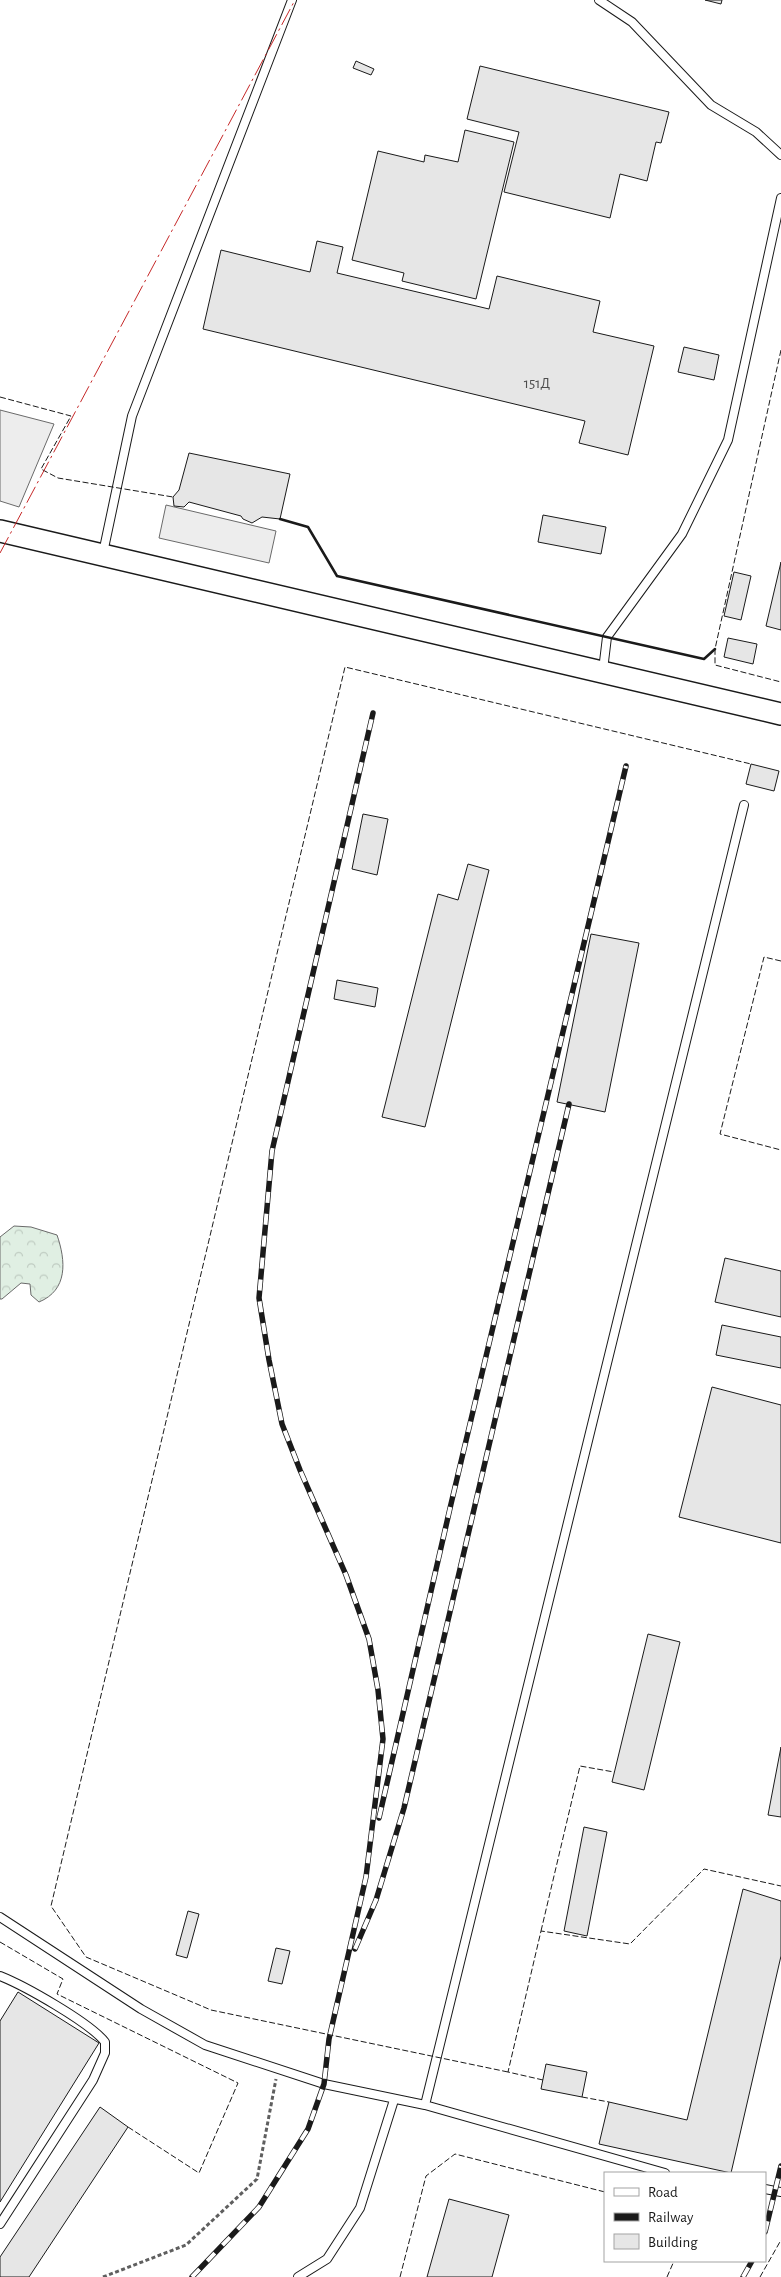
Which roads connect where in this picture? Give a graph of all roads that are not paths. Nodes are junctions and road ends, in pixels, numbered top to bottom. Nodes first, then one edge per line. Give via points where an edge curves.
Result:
1 (292, 0) edge
2 (599, 0) edge
3 (781, 154) edge
4 (781, 198) edge
5 (0, 531) edge
6 (103, 555) junction
7 (603, 672) junction
8 (781, 714) edge
9 (744, 805) dead end
10 (0, 1917) edge
11 (0, 1976) edge
12 (394, 2100) junction
13 (425, 2105) junction
14 (661, 2172) edge
15 (766, 2189) edge
16 (781, 2192) edge
17 (0, 2224) edge
18 (298, 2277) edge

1 - 6 lane via 132,416
2 - 3 lane via 632,22 711,105 756,132
4 - 7 lane via 728,440 682,534 607,636
5 - 6 main road
6 - 7 main road
7 - 8 main road
9 - 13 lane
10 - 12 lane via 141,2009 205,2045 324,2084
11 - 17 lane via 45,2000 105,2042 105,2053 93,2080
12 - 13 lane
12 - 18 lane via 360,2208 327,2258
13 - 14 lane
15 - 16 lane

